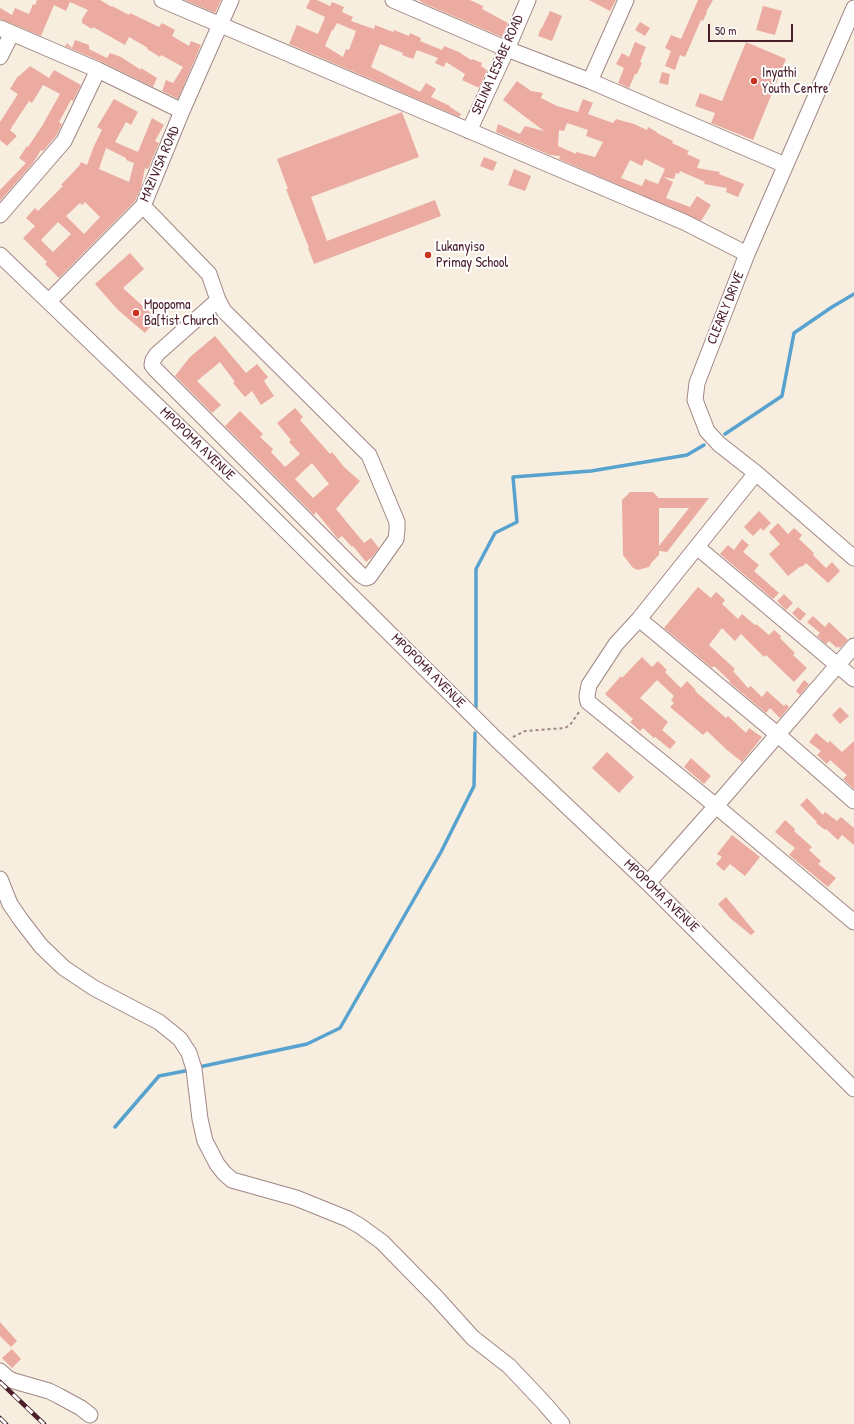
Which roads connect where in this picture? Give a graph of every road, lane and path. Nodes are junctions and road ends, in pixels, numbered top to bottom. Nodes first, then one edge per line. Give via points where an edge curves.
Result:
1 (162, 0) edge
2 (232, 0) edge
3 (393, 0) edge
4 (528, 0) edge
5 (626, 0) edge
6 (854, 8) edge
7 (221, 25) junction
8 (6, 30) edge
9 (507, 49) junction
10 (0, 57) edge
11 (98, 70) junction
12 (590, 81) junction
13 (182, 111) junction
14 (469, 131) junction
15 (785, 165) junction
16 (143, 206) junction
17 (0, 216) edge
18 (747, 254) junction
19 (0, 255) edge
20 (218, 300) junction
21 (49, 301) junction
22 (756, 473) junction
23 (697, 547) junction
24 (854, 558) edge
25 (639, 619) junction
26 (854, 646) edge
27 (838, 665) junction
28 (854, 678) edge
29 (588, 702) junction
30 (777, 734) junction
31 (501, 743) junction
32 (854, 801) edge
33 (716, 806) junction
34 (0, 879) edge
35 (648, 883) junction
36 (854, 922) edge
37 (854, 1089) edge
38 (0, 1371) edge
39 (90, 1415) dead end
40 (562, 1424) edge

1 - 7 street
2 - 7 street, MAZIVISA ROAD
3 - 9 street
4 - 9 street, SELINA LESABE ROAD
5 - 12 street
6 - 15 street, CLEARLY DRIVE
7 - 13 street, MAZIVISA ROAD
7 - 14 street
8 - 10 street
8 - 11 street
9 - 12 street
9 - 14 street, SELINA LESABE ROAD
11 - 13 street
11 - 17 street via 64,141
12 - 15 street
13 - 16 street, MAZIVISA ROAD
14 - 18 street via 684,222
15 - 18 street, CLEARLY DRIVE
16 - 20 street via 209,274
16 - 21 street, MAZIVISA ROAD
18 - 22 street, CLEARLY DRIVE via 696,383 695,400 707,431 719,444
19 - 21 street, MPOPOMA AVENUE
20 - 20 street via 224,311 369,455 397,522 396,539 369,577 361,575 152,365 157,354
21 - 31 street, MPOPOMA AVENUE
22 - 23 street
22 - 24 street, CLEARLY DRIVE
23 - 25 street
23 - 27 street
25 - 29 street via 616,644 589,685
25 - 30 street
26 - 27 street
27 - 28 street
27 - 30 street
29 - 31 path via 570,726 525,731
29 - 33 street
30 - 32 street
30 - 33 street
31 - 35 street, MPOPOMA AVENUE
33 - 35 street
33 - 36 street
34 - 40 street via 10,904 21,920 41,946 64,968 94,988 159,1022 180,1039 189,1053 194,1069 205,1141 224,1173 232,1180 296,1198 348,1219 382,1242 473,1338 509,1366
35 - 37 street, MPOPOMA AVENUE
38 - 39 street via 9,1379 67,1399

